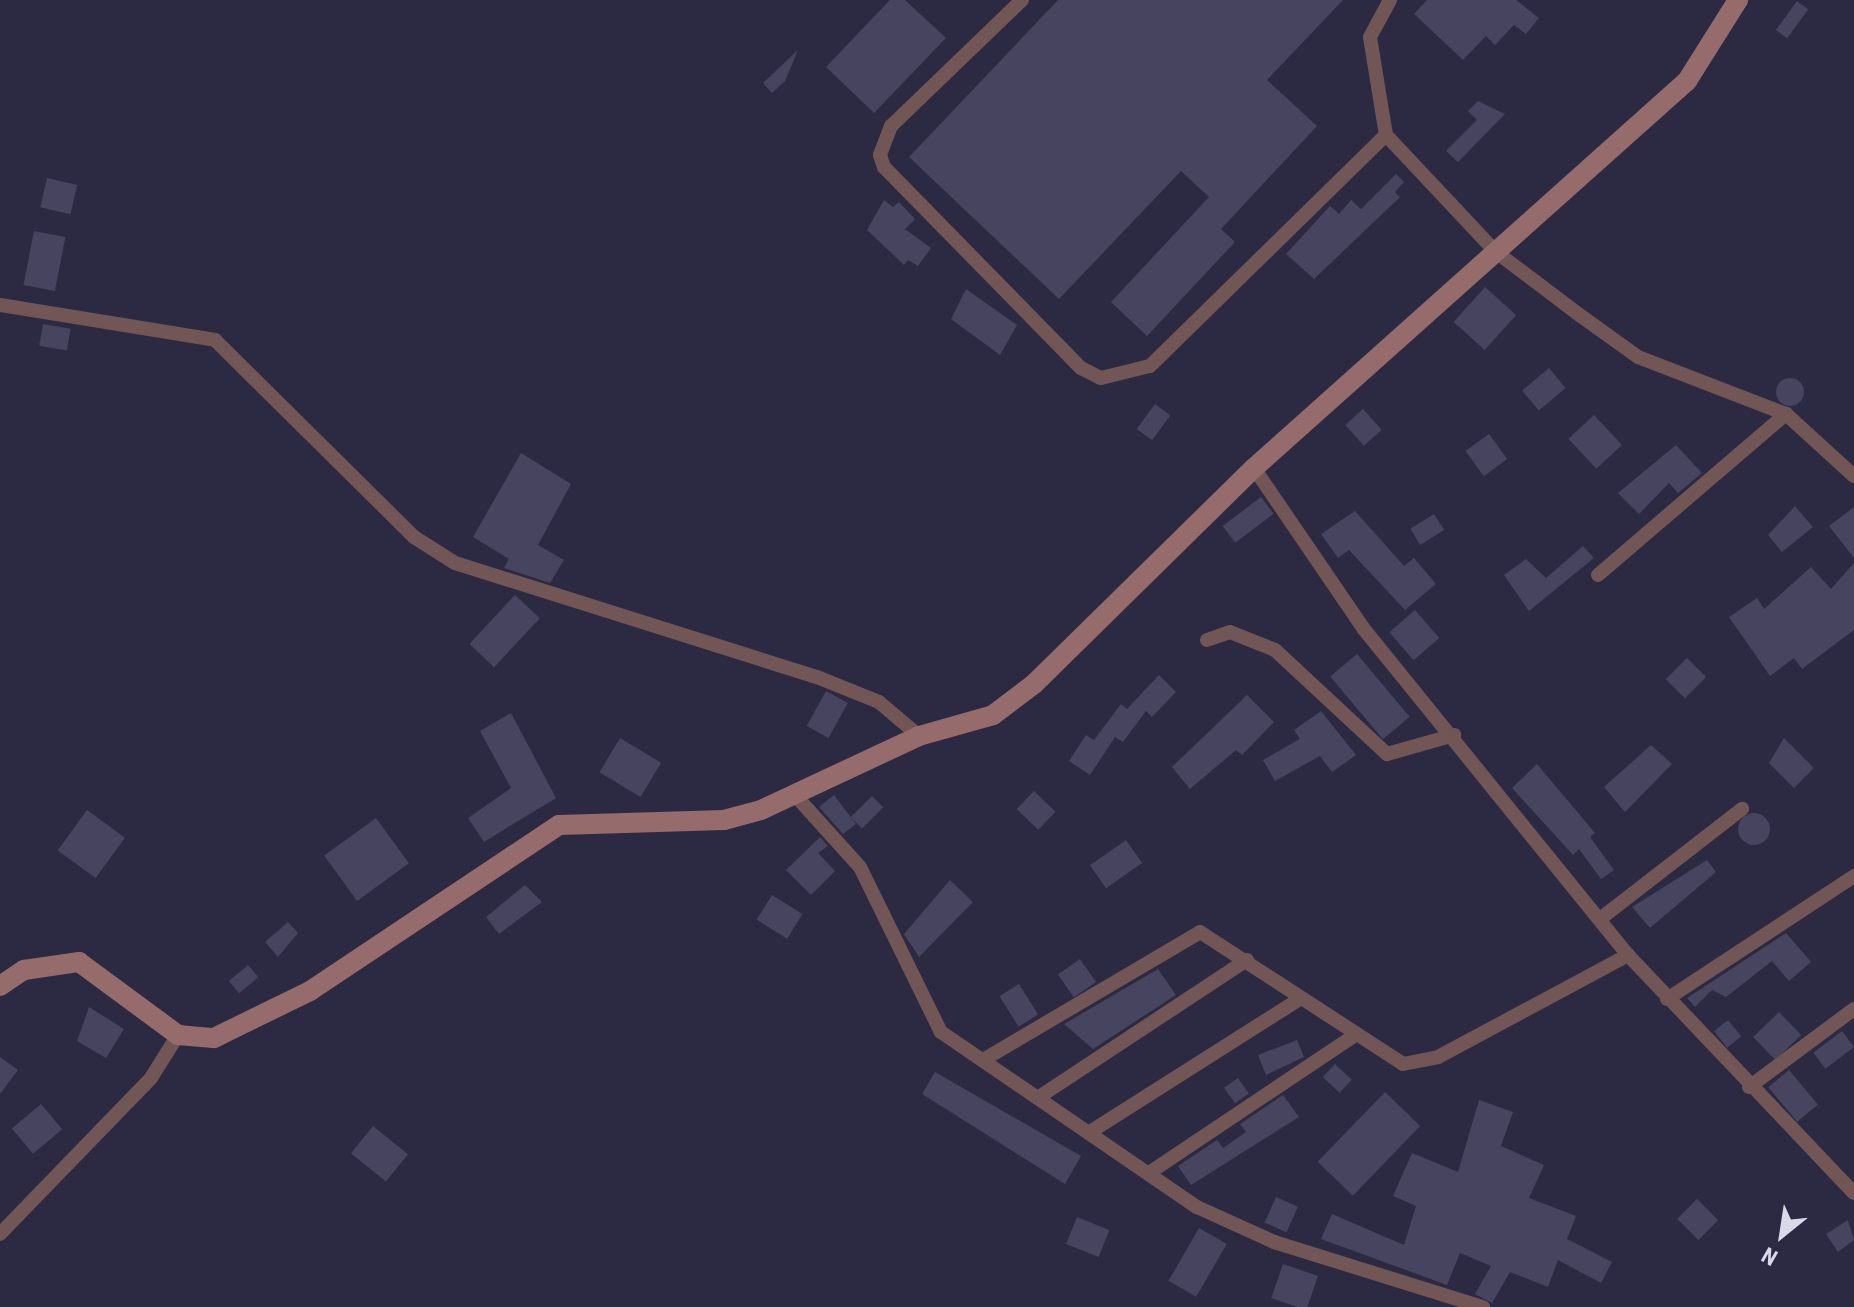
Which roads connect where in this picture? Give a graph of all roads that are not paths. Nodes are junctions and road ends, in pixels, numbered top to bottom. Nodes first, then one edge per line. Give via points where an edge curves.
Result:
1 (1022, 0) edge
2 (1390, 0) edge
3 (1738, 0) edge
4 (1386, 135) junction
5 (1496, 252) junction
6 (0, 305) edge
7 (1786, 414) junction
8 (1254, 468) junction
9 (1854, 476) edge
10 (1598, 575) dead end
11 (1207, 640) dead end
12 (1454, 735) junction
13 (919, 736) junction
14 (794, 794) junction
15 (1742, 809) dead end
16 (1854, 876) edge
17 (1600, 919) junction
18 (1628, 955) junction
19 (1247, 960) junction
20 (0, 986) edge
21 (1301, 998) junction
22 (1667, 999) junction
23 (1854, 1009) edge
24 (178, 1035) junction
25 (1354, 1036) junction
26 (983, 1060) junction
27 (1749, 1087) junction
28 (1039, 1097) junction
29 (1090, 1132) junction
30 (1149, 1173) junction
31 (1854, 1193) edge
32 (0, 1234) edge
33 (1483, 1307) edge

1 - 4 street via 891,126 880,155 884,167 1070,357 1101,378 1150,366
2 - 4 street via 1370,37
3 - 5 main road via 1687,81
4 - 5 street
5 - 7 street via 1638,357
5 - 8 main road
6 - 13 street via 215,340 414,537 455,563 817,677 879,702
7 - 9 street
7 - 10 street
8 - 12 street via 1363,628
8 - 13 main road via 1034,684 993,715
11 - 12 street via 1230,632 1275,650 1387,754
12 - 17 street
13 - 14 main road
14 - 24 main road via 761,810 681,827 559,825 310,991 214,1038
14 - 26 street via 860,867 928,1018
15 - 17 street
16 - 22 street
17 - 18 street
18 - 22 street
18 - 25 street via 1438,1057 1403,1064
19 - 21 street
19 - 26 street via 1210,934 1191,934
19 - 28 street
20 - 24 main road via 24,970 79,962
21 - 25 street
21 - 29 street
22 - 27 street
23 - 27 street
24 - 32 street via 151,1078
25 - 30 street
26 - 28 street
27 - 31 street
28 - 29 street
29 - 30 street
30 - 33 street via 1197,1207 1274,1242

